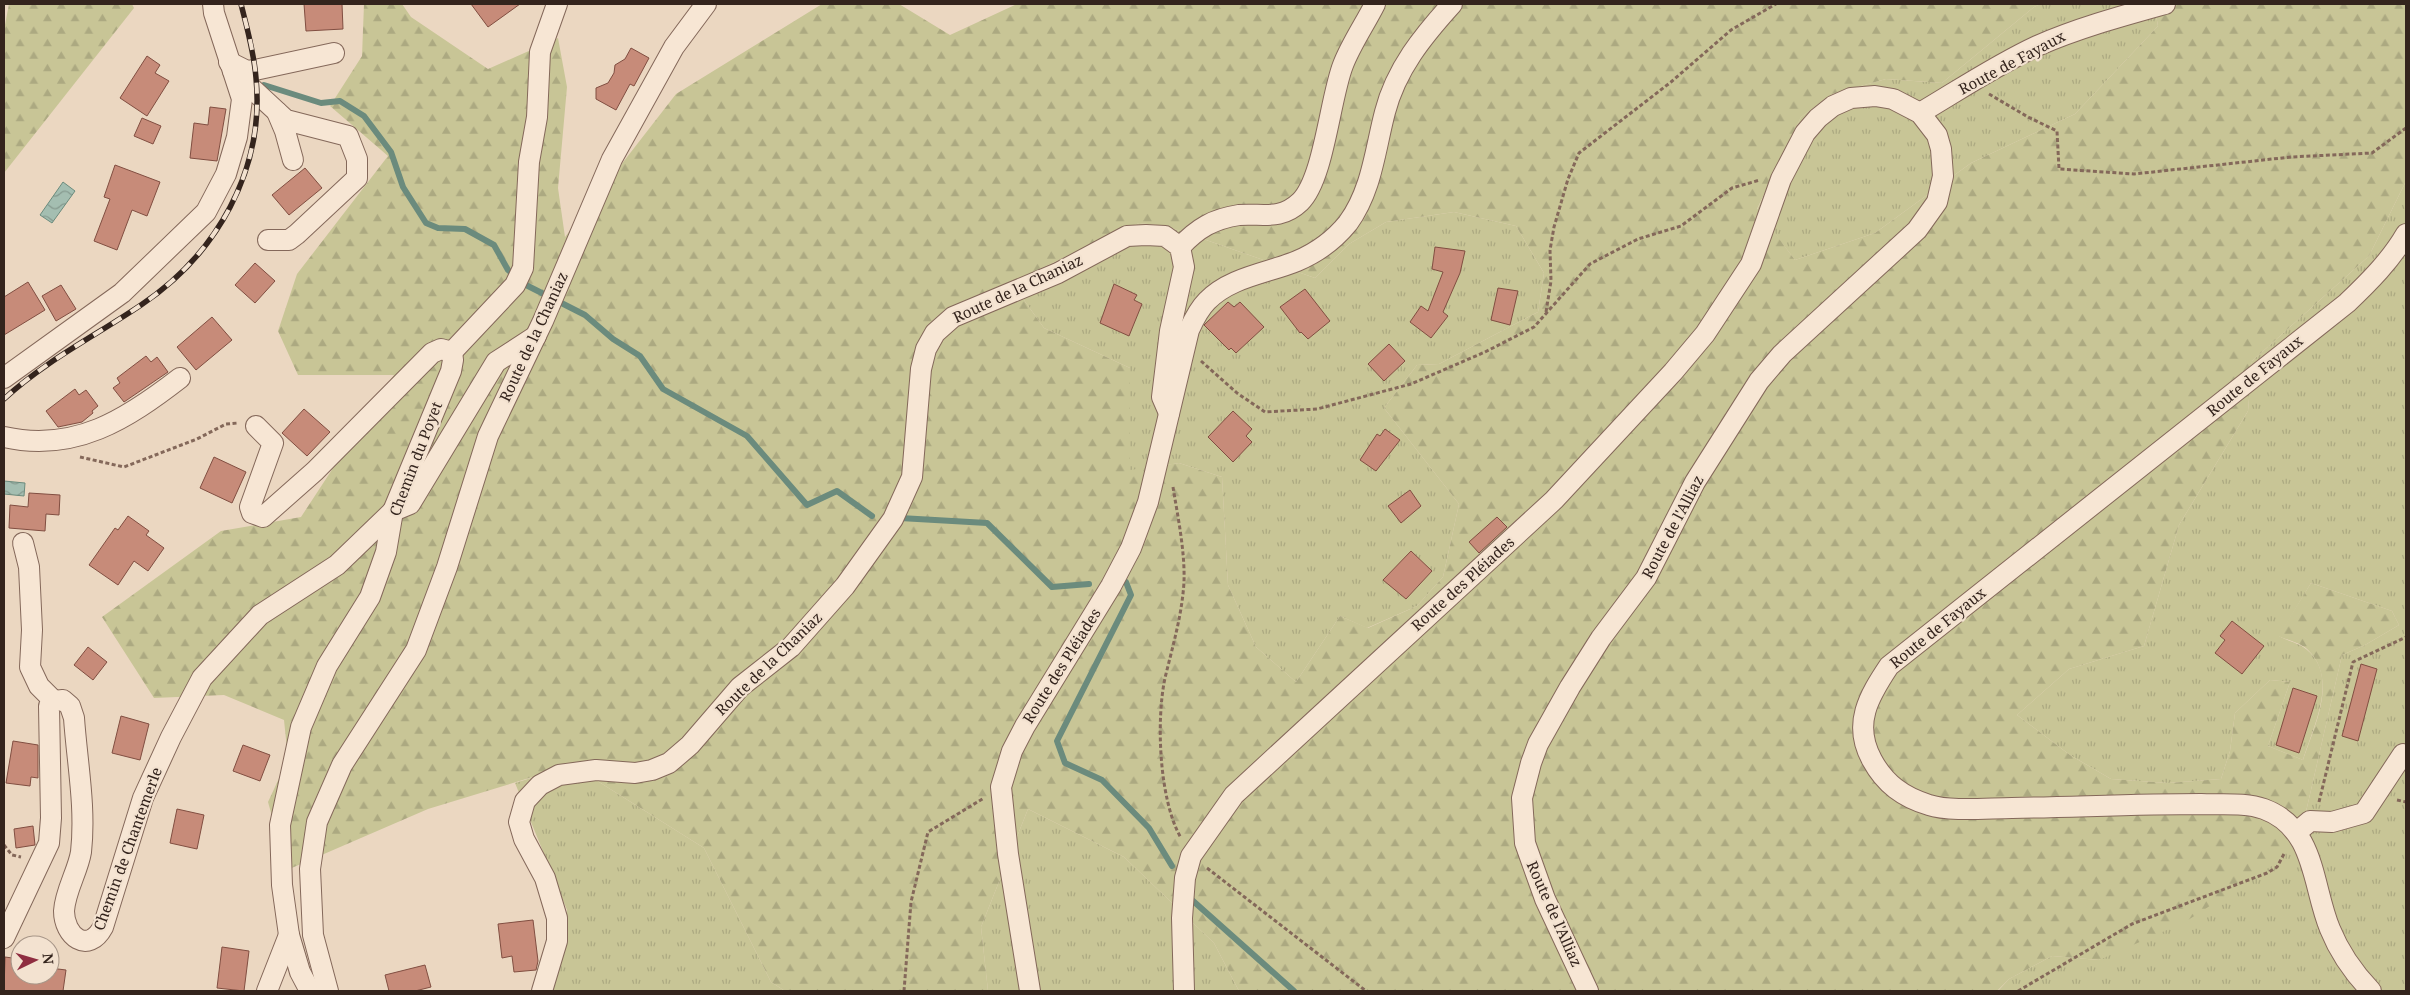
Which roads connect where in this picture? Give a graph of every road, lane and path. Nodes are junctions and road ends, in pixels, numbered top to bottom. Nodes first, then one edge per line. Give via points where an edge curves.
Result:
1 (213, 4) edge
2 (557, 4) edge
3 (706, 4) edge
4 (1375, 4) edge
5 (1452, 4) edge
6 (1776, 4) edge
7 (2165, 4) edge
8 (334, 53) dead end
9 (231, 66) junction
10 (1977, 79) junction
11 (277, 112) junction
12 (1920, 113) junction
13 (2406, 128) edge
14 (293, 160) dead end
15 (1781, 179) junction
16 (2406, 234) edge
17 (268, 240) dead end
18 (1180, 247) junction
19 (1546, 313) junction
20 (539, 328) junction
21 (1183, 349) junction
22 (452, 352) junction
23 (4, 378) edge
24 (180, 378) dead end
25 (1169, 413) junction
26 (256, 426) joint
27 (4, 436) edge
28 (74, 455) dead end
29 (1172, 480) dead end
30 (393, 511) junction
31 (23, 543) dead end
32 (2406, 637) edge
33 (54, 701) junction
34 (2403, 754) dead end
35 (1001, 788) junction
36 (2304, 826) junction
37 (1191, 856) junction
38 (289, 935) junction
39 (4, 938) edge
40 (267, 991) edge
41 (310, 991) edge
42 (328, 991) edge
43 (542, 991) edge
44 (904, 991) edge
45 (1030, 991) edge
46 (1184, 991) edge
47 (1366, 991) edge
48 (1588, 991) edge
49 (2018, 991) edge
50 (2371, 991) edge

1 - 9 street
2 - 22 street via 540,52 537,118 529,162 519,276
3 - 20 street, Route de la Chaniaz via 674,47 612,159
4 - 18 street via 1343,64 1315,177 1300,202 1278,216 1239,215 1217,220 1197,230
5 - 21 street, Route des Pléiades via 1427,31 1394,84 1368,187 1347,223 1332,240 1316,251 1297,261 1245,278 1208,300 1197,313
6 - 19 path via 1731,30 1671,82 1579,153 1554,226
7 - 10 street, Route de Fayaux via 2076,30 2036,47
8 - 9 street via 255,70
9 - 11 street
9 - 23 street via 242,99 237,137 226,174 206,212 122,293
10 - 12 street, Route de Fayaux
10 - 13 path via 1989,94 2057,131 2060,169 2134,174 2291,157 2372,153
11 - 14 street
11 - 17 street via 286,120 348,136 357,159 357,178 297,234 288,240
12 - 15 street, Route des Pléiades via 1893,99 1875,96 1851,98 1833,106 1805,133
12 - 48 street, Route de l'Alliaz via 1937,135 1943,160 1940,193 1931,212 1906,241 1782,354 1759,381 1695,482 1646,578 1597,644 1538,744 1522,798 1525,843 1545,900
15 - 19 path via 1754,180 1732,188 1681,226 1638,239 1590,264
15 - 37 street, Route des Pléiades via 1751,264 1705,334 1673,372 1554,500 1234,795
16 - 36 street, Route de Fayaux via 2370,280 2347,303 1889,666 1870,695 1862,724 1865,743 1879,772 1898,792 1931,806 1967,809 2240,805 2264,809
18 - 25 street via 1184,267 1170,331 1162,397
18 - 43 street, Route de la Chaniaz via 1165,236 1127,236 1058,273 953,317 935,333 926,349 921,369 912,476 893,519 845,586 791,647 740,687 690,745 669,763 635,773 596,770 559,776 540,785 525,801 519,822 524,839 545,878 557,918 557,941
19 - 21 path via 1534,327 1411,384 1317,409 1265,412 1236,393
20 - 30 street via 496,362 410,504
20 - 42 street, Route de la Chaniaz via 488,436 448,566 416,650 342,765 317,822 310,869 313,935
21 - 25 street, Route des Pléiades
22 - 26 street via 441,349 432,353 314,471 263,517 252,513 250,507 273,443
22 - 30 street, Chemin du Poyet via 451,371
24 - 27 street via 142,407 108,427 60,441
25 - 35 street, Route des Pléiades via 1148,502 1131,548 1025,726 1012,751
26 - 28 path via 253,423 226,424 197,439 124,467
29 - 37 path via 1184,580 1181,620 1165,680 1161,718 1163,783 1179,834
30 - 33 street, Chemin de Chantemerle via 337,565 260,615 202,678 143,798 103,927 98,937 88,941 77,939 68,928 64,910 81,854 83,814 74,718 70,706 63,700
30 - 38 street, Chemin du Poyet via 386,552 370,598 327,666 301,727 280,824 282,885
31 - 33 street via 29,567 30,667 39,686
32 - 36 path via 2353,662 2318,808
33 - 39 street via 49,706 48,716 51,748 49,843
34 - 36 street via 2364,813
35 - 44 path via 928,832 911,902
35 - 45 street, Route des Pléiades
36 - 49 path via 2277,867 2267,873 2132,924
36 - 50 street, Route de Fayaux via 2328,927 2352,970
37 - 46 street, Route des Pléiades via 1185,878 1182,918
37 - 47 path
38 - 40 street
38 - 41 street, Chemin du Poyet via 300,972

